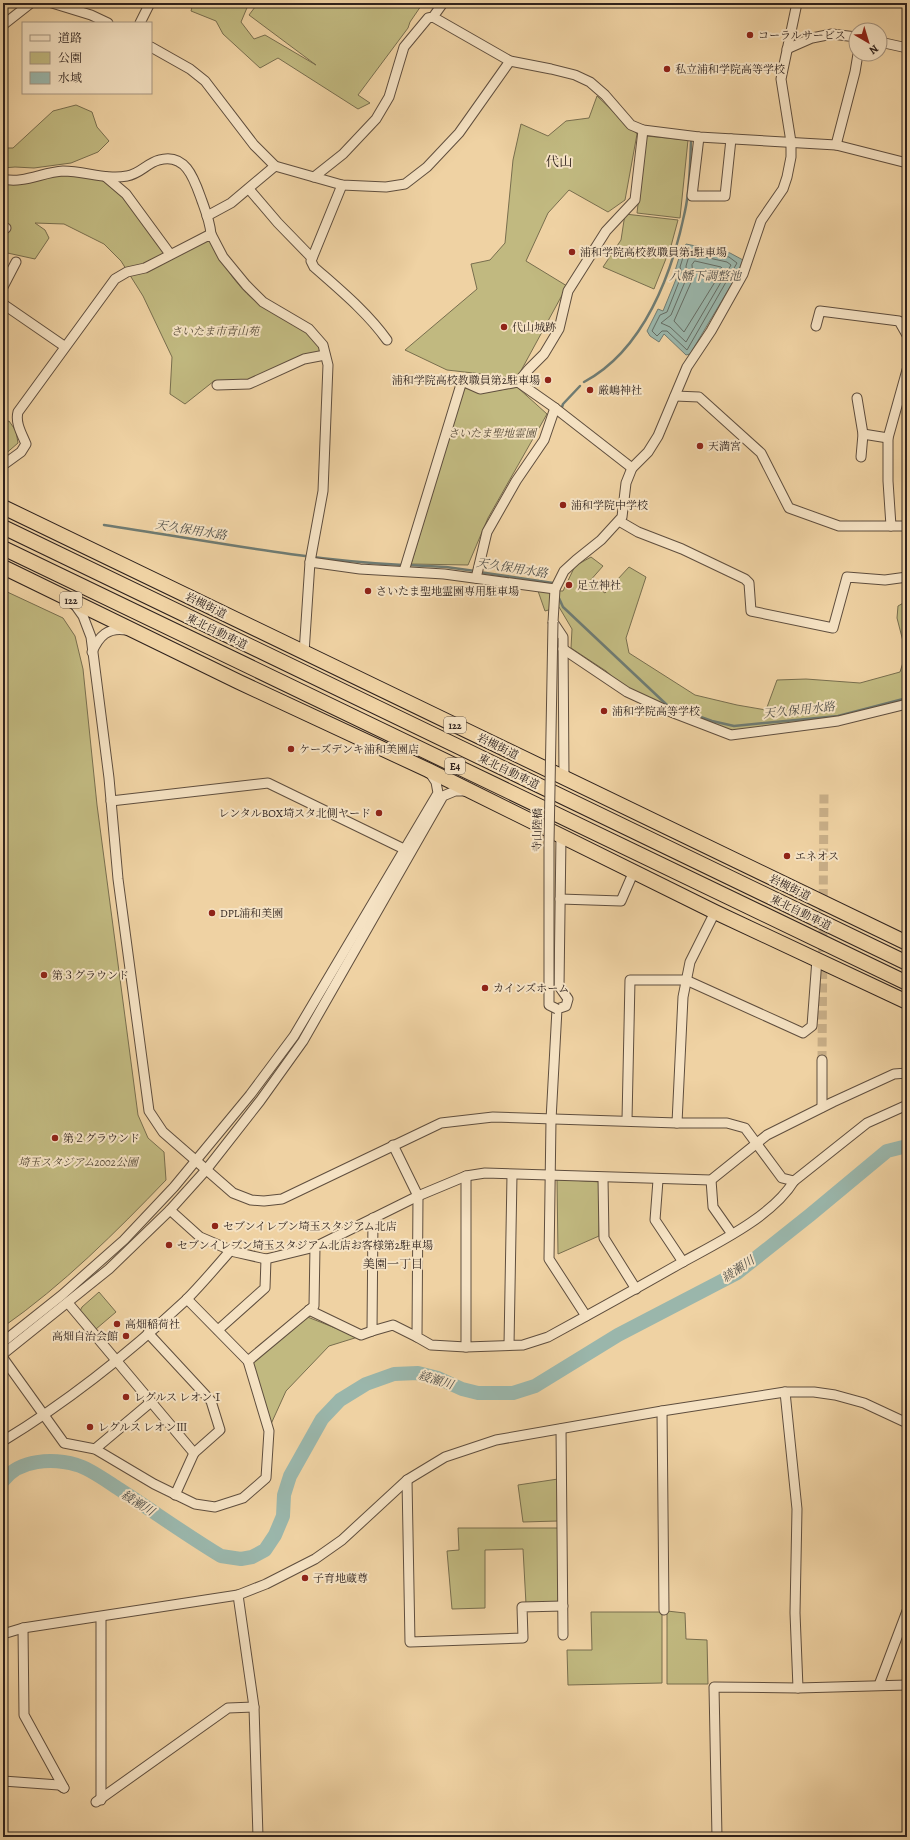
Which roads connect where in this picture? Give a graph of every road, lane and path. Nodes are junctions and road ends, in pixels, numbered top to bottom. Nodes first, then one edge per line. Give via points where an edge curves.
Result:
1 (31, 3) edge
2 (52, 3) edge
3 (150, 3) edge
4 (443, 3) edge
5 (797, 3) edge
6 (433, 17) junction
7 (106, 22) edge
8 (140, 22) edge
9 (3, 25) edge
10 (848, 36) edge
11 (888, 44) edge
12 (152, 48) edge
13 (907, 48) edge
14 (787, 49) junction
15 (510, 61) junction
16 (857, 62) edge
17 (643, 130) junction
18 (694, 136) junction
19 (731, 139) junction
20 (791, 142) junction
21 (836, 145) junction
22 (907, 163) edge
23 (275, 166) junction
24 (106, 177) junction
25 (314, 177) junction
26 (3, 180) edge
27 (342, 185) junction
28 (249, 189) junction
29 (207, 216) junction
30 (212, 234) junction
31 (170, 254) junction
32 (312, 258) junction
33 (16, 262) dead end
34 (3, 287) edge
35 (3, 304) edge
36 (816, 326) dead end
37 (907, 335) edge
38 (387, 340) dead end
39 (64, 346) junction
40 (325, 355) junction
41 (907, 370) edge
42 (518, 382) junction
43 (217, 385) dead end
44 (675, 396) junction
45 (858, 398) dead end
46 (555, 408) junction
47 (863, 434) junction
48 (888, 438) junction
49 (861, 457) dead end
50 (3, 465) edge
51 (632, 468) junction
52 (3, 507) edge
53 (619, 521) junction
54 (891, 526) junction
55 (907, 526) edge
56 (3, 527) edge
57 (3, 548) edge
58 (310, 562) junction
59 (3, 567) edge
60 (404, 571) junction
61 (907, 577) edge
62 (476, 578) junction
63 (554, 589) junction
64 (70, 600) junction
65 (553, 622) junction
66 (140, 633) junction
67 (563, 649) junction
68 (92, 652) junction
69 (304, 653) junction
70 (907, 704) edge
71 (428, 770) junction
72 (564, 778) junction
73 (470, 790) junction
74 (111, 801) junction
75 (562, 836) junction
76 (404, 849) junction
77 (634, 871) junction
78 (560, 899) junction
79 (715, 912) junction
80 (907, 943) edge
81 (817, 959) junction
82 (907, 963) edge
83 (686, 980) junction
84 (907, 983) edge
85 (907, 1002) edge
86 (557, 1009) junction
87 (822, 1060) tunnel mouth
88 (907, 1073) edge
89 (907, 1105) edge
90 (822, 1107) junction
91 (551, 1120) junction
92 (627, 1120) junction
93 (677, 1123) junction
94 (755, 1144) junction
95 (393, 1145) junction
96 (196, 1162) junction
97 (206, 1170) junction
98 (512, 1175) junction
99 (550, 1175) junction
100 (466, 1176) junction
101 (603, 1178) junction
102 (658, 1180) junction
103 (711, 1180) junction
104 (794, 1181) junction
105 (418, 1196) junction
106 (170, 1210) junction
107 (373, 1218) junction
108 (732, 1234) junction
109 (314, 1247) junction
110 (231, 1250) junction
111 (266, 1259) junction
112 (684, 1262) junction
113 (636, 1289) junction
114 (187, 1299) junction
115 (68, 1303) junction
116 (309, 1310) junction
117 (586, 1316) junction
118 (218, 1330) junction
119 (372, 1332) junction
120 (148, 1333) junction
121 (417, 1337) junction
122 (3, 1342) edge
123 (466, 1346) junction
124 (509, 1346) junction
125 (3, 1354) edge
126 (3, 1358) edge
127 (248, 1360) junction
128 (117, 1362) junction
129 (785, 1392) junction
130 (151, 1402) junction
131 (662, 1411) junction
132 (44, 1416) junction
133 (907, 1423) edge
134 (561, 1429) junction
135 (3, 1441) edge
136 (95, 1449) junction
137 (194, 1453) junction
138 (407, 1480) junction
139 (175, 1495) junction
140 (238, 1595) junction
141 (563, 1606) junction
142 (664, 1610) dead end
143 (907, 1611) edge
144 (101, 1617) junction
145 (23, 1628) junction
146 (3, 1634) edge
147 (563, 1635) dead end
148 (879, 1685) junction
149 (907, 1685) edge
150 (798, 1688) junction
151 (254, 1707) junction
152 (3, 1781) edge
153 (258, 1837) edge
154 (717, 1837) edge

1 - 9 street
2 - 7 street
3 - 8 street
4 - 6 street
5 - 14 street
6 - 15 street
6 - 25 street via 428,18 404,47 389,97 376,119 343,154
10 - 14 street via 832,34 812,38
11 - 13 street
12 - 23 street via 190,68 205,81 254,145
14 - 20 street via 781,79
15 - 17 street via 576,75 590,82 631,125
15 - 27 street via 459,133 427,166 405,184 386,187
16 - 21 street
17 - 18 street
17 - 42 street via 635,200 602,237 568,291 559,329 544,354
18 - 19 street
18 - 19 street via 692,196 725,196
19 - 20 street
20 - 21 street
20 - 44 street via 790,169 783,189 761,222 743,274 687,367
21 - 22 street
23 - 25 street
23 - 28 street
24 - 26 street via 85,172 63,171 13,181
24 - 29 street via 133,175 160,160 168,159 183,164 196,181
24 - 31 street via 126,194
25 - 27 street
27 - 32 street
28 - 29 street via 231,203
28 - 32 street
29 - 30 street
30 - 31 street
30 - 40 street via 223,257 246,285 263,302 309,329 323,345
31 - 39 street via 145,268 127,272 115,279
32 - 38 street via 314,267 360,308
33 - 34 street
35 - 39 street
36 - 37 street via 820,311 899,321
39 - 50 street via 18,412 17,423 26,444 21,452
40 - 43 street via 304,359 248,384
40 - 58 street via 328,365 323,491
41 - 48 street
42 - 46 street
42 - 60 street via 480,389 462,381
44 - 51 street via 658,436 648,452
44 - 54 street via 698,397 761,453 789,508 840,526
45 - 47 street
46 - 51 street
46 - 62 street via 544,440 516,481 487,532
47 - 48 street
47 - 49 street
48 - 54 street
51 - 53 street via 626,484 622,517
52 - 69 highway, 岩槻街道 / 122
53 - 61 street via 638,532 682,549 745,579 749,583 751,611 833,628 847,577 885,580
53 - 63 street via 602,540 564,571
54 - 55 street
56 - 82 highway, 東北自動車道 / E4
57 - 84 highway, 東北自動車道 / E4
58 - 60 street
58 - 69 street
59 - 64 highway, 122
60 - 62 street
62 - 63 street
63 - 65 street
64 - 66 highway, 122
64 - 68 street via 87,624
65 - 67 street via 563,637
65 - 86 street, 寺山陸橋, bridge via 549,1005
66 - 68 street via 110,630 97,642
66 - 71 highway, 122
67 - 70 street via 627,692 666,710 731,734 838,721
67 - 72 street
68 - 74 street
69 - 72 highway, 岩槻街道 / 122
71 - 73 highway, 122
71 - 76 street via 436,782 438,793
72 - 80 highway, 岩槻街道 / 122
73 - 75 highway, 122
73 - 97 street via 456,791 443,796 303,1041 260,1102
74 - 76 street via 268,783
74 - 96 street via 118,880 149,1111 163,1132
75 - 77 highway, 122
75 - 78 street
76 - 96 street via 294,1036
77 - 78 street via 621,901
77 - 79 highway, 122
78 - 86 street via 559,986 568,999 566,1006
79 - 81 highway, 122
79 - 83 street via 690,962
81 - 83 street via 812,1026 803,1033
81 - 85 highway, 122
83 - 92 street via 630,980
83 - 93 street
86 - 91 street
87 - 90 street
88 - 90 street via 894,1074
89 - 104 street via 867,1123
90 - 94 street via 767,1135
91 - 92 street
91 - 95 street via 493,1117 441,1124
91 - 99 street
92 - 93 street
93 - 94 street via 727,1123 745,1128
94 - 103 street
94 - 104 street via 782,1178
95 - 97 street via 282,1198 264,1201 250,1200 232,1193
95 - 105 street
96 - 97 street
96 - 122 street via 124,1240 62,1295
97 - 106 street
98 - 99 street
98 - 100 street via 485,1173
98 - 124 street
99 - 101 street
99 - 117 street via 549,1259
100 - 105 street
100 - 123 street
101 - 102 street
101 - 113 street via 604,1238
102 - 103 street
102 - 112 street via 655,1220
103 - 108 street via 713,1207
104 - 108 street via 763,1214
105 - 107 street
105 - 121 street
106 - 110 street via 200,1237
106 - 115 street via 109,1270
107 - 109 street
107 - 119 street
108 - 112 street
109 - 111 street
109 - 116 street via 314,1306
110 - 111 street
110 - 114 street
111 - 118 street via 265,1288
112 - 113 street
113 - 117 street
114 - 118 street
114 - 120 street
115 - 125 street
115 - 128 street
116 - 119 street via 361,1335
116 - 127 street
117 - 124 street via 548,1337 523,1345
118 - 127 street
119 - 121 street via 393,1325
120 - 128 street
120 - 137 street via 211,1401 220,1430
121 - 123 street via 431,1345
123 - 124 street
126 - 132 street
127 - 139 street via 269,1431 266,1478 243,1498 215,1507 195,1504
128 - 130 street
128 - 132 street
129 - 131 street
129 - 133 street via 834,1395 864,1403
129 - 150 street via 796,1509
130 - 136 street
130 - 137 street
131 - 134 street
131 - 142 street
132 - 135 street
132 - 136 street via 64,1443
134 - 138 street via 496,1440 445,1457
134 - 141 street
136 - 139 street
137 - 139 street
138 - 140 street via 342,1540 315,1559
138 - 141 street via 410,1642 522,1638 522,1607
140 - 144 street
140 - 151 street
141 - 147 street
143 - 148 street
144 - 145 street
144 - 151 street via 99,1801 228,1708
145 - 146 street
145 - 152 street via 24,1715 64,1788 59,1785
148 - 149 street
148 - 150 street
150 - 154 street via 714,1687
151 - 153 street

